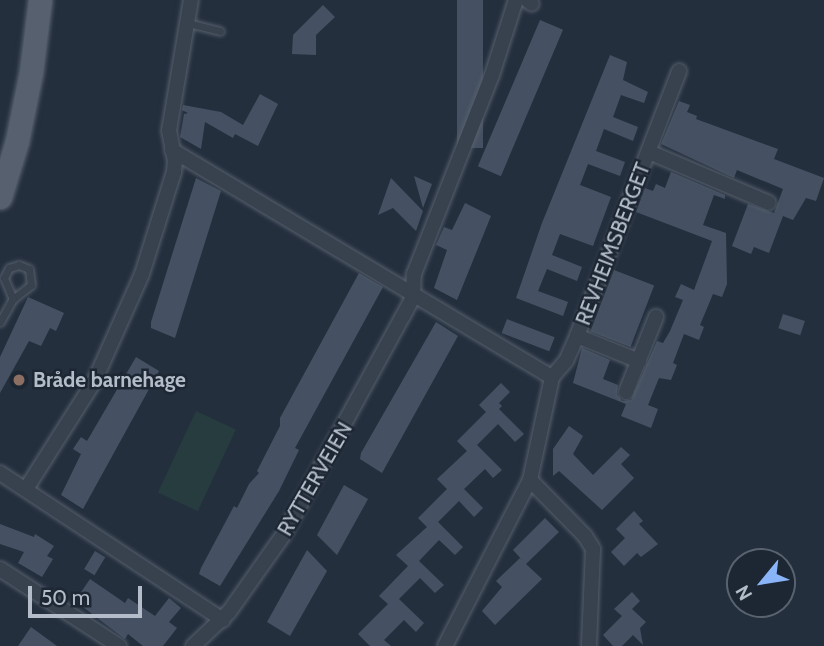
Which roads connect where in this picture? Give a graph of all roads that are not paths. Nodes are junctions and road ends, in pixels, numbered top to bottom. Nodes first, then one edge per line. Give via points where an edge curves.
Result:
1 (40, 0) edge
2 (191, 0) edge
3 (516, 0) edge
4 (188, 23) junction
5 (220, 31) dead end
6 (679, 71) dead end
7 (172, 150) junction
8 (649, 152) junction
9 (0, 197) edge
10 (769, 203) dead end
11 (413, 297) junction
12 (13, 299) junction
13 (656, 317) dead end
14 (0, 322) edge
15 (577, 335) junction
16 (639, 361) junction
17 (552, 377) junction
18 (626, 393) dead end
19 (0, 473) edge
20 (530, 480) junction
21 (26, 489) junction
22 (0, 569) edge
23 (223, 620) junction
24 (119, 646) edge
25 (193, 646) edge
26 (445, 646) edge
27 (589, 646) edge

1 - 9 main road via 17,141
2 - 4 street
3 - 11 street, RYTTERVEIEN via 492,75 414,274
4 - 5 lane
4 - 7 street via 169,131
6 - 8 street, REVHEIMSBERGET
7 - 11 street
7 - 21 street via 174,172 142,274 94,382
8 - 10 street, REVHEIMSBERGET
8 - 15 street, REVHEIMSBERGET
11 - 17 street
11 - 23 street, RYTTERVEIEN via 284,534
12 - 12 lane via 28,289 32,279 29,269 19,265 9,268 4,278
12 - 14 lane
13 - 16 street
15 - 16 street, REVHEIMSBERGET
15 - 17 street, REVHEIMSBERGET via 566,361
16 - 18 street
17 - 20 street
19 - 21 street
20 - 26 street
20 - 27 street via 586,536 593,549
21 - 23 street
22 - 24 street
23 - 25 street, RYTTERVEIEN

